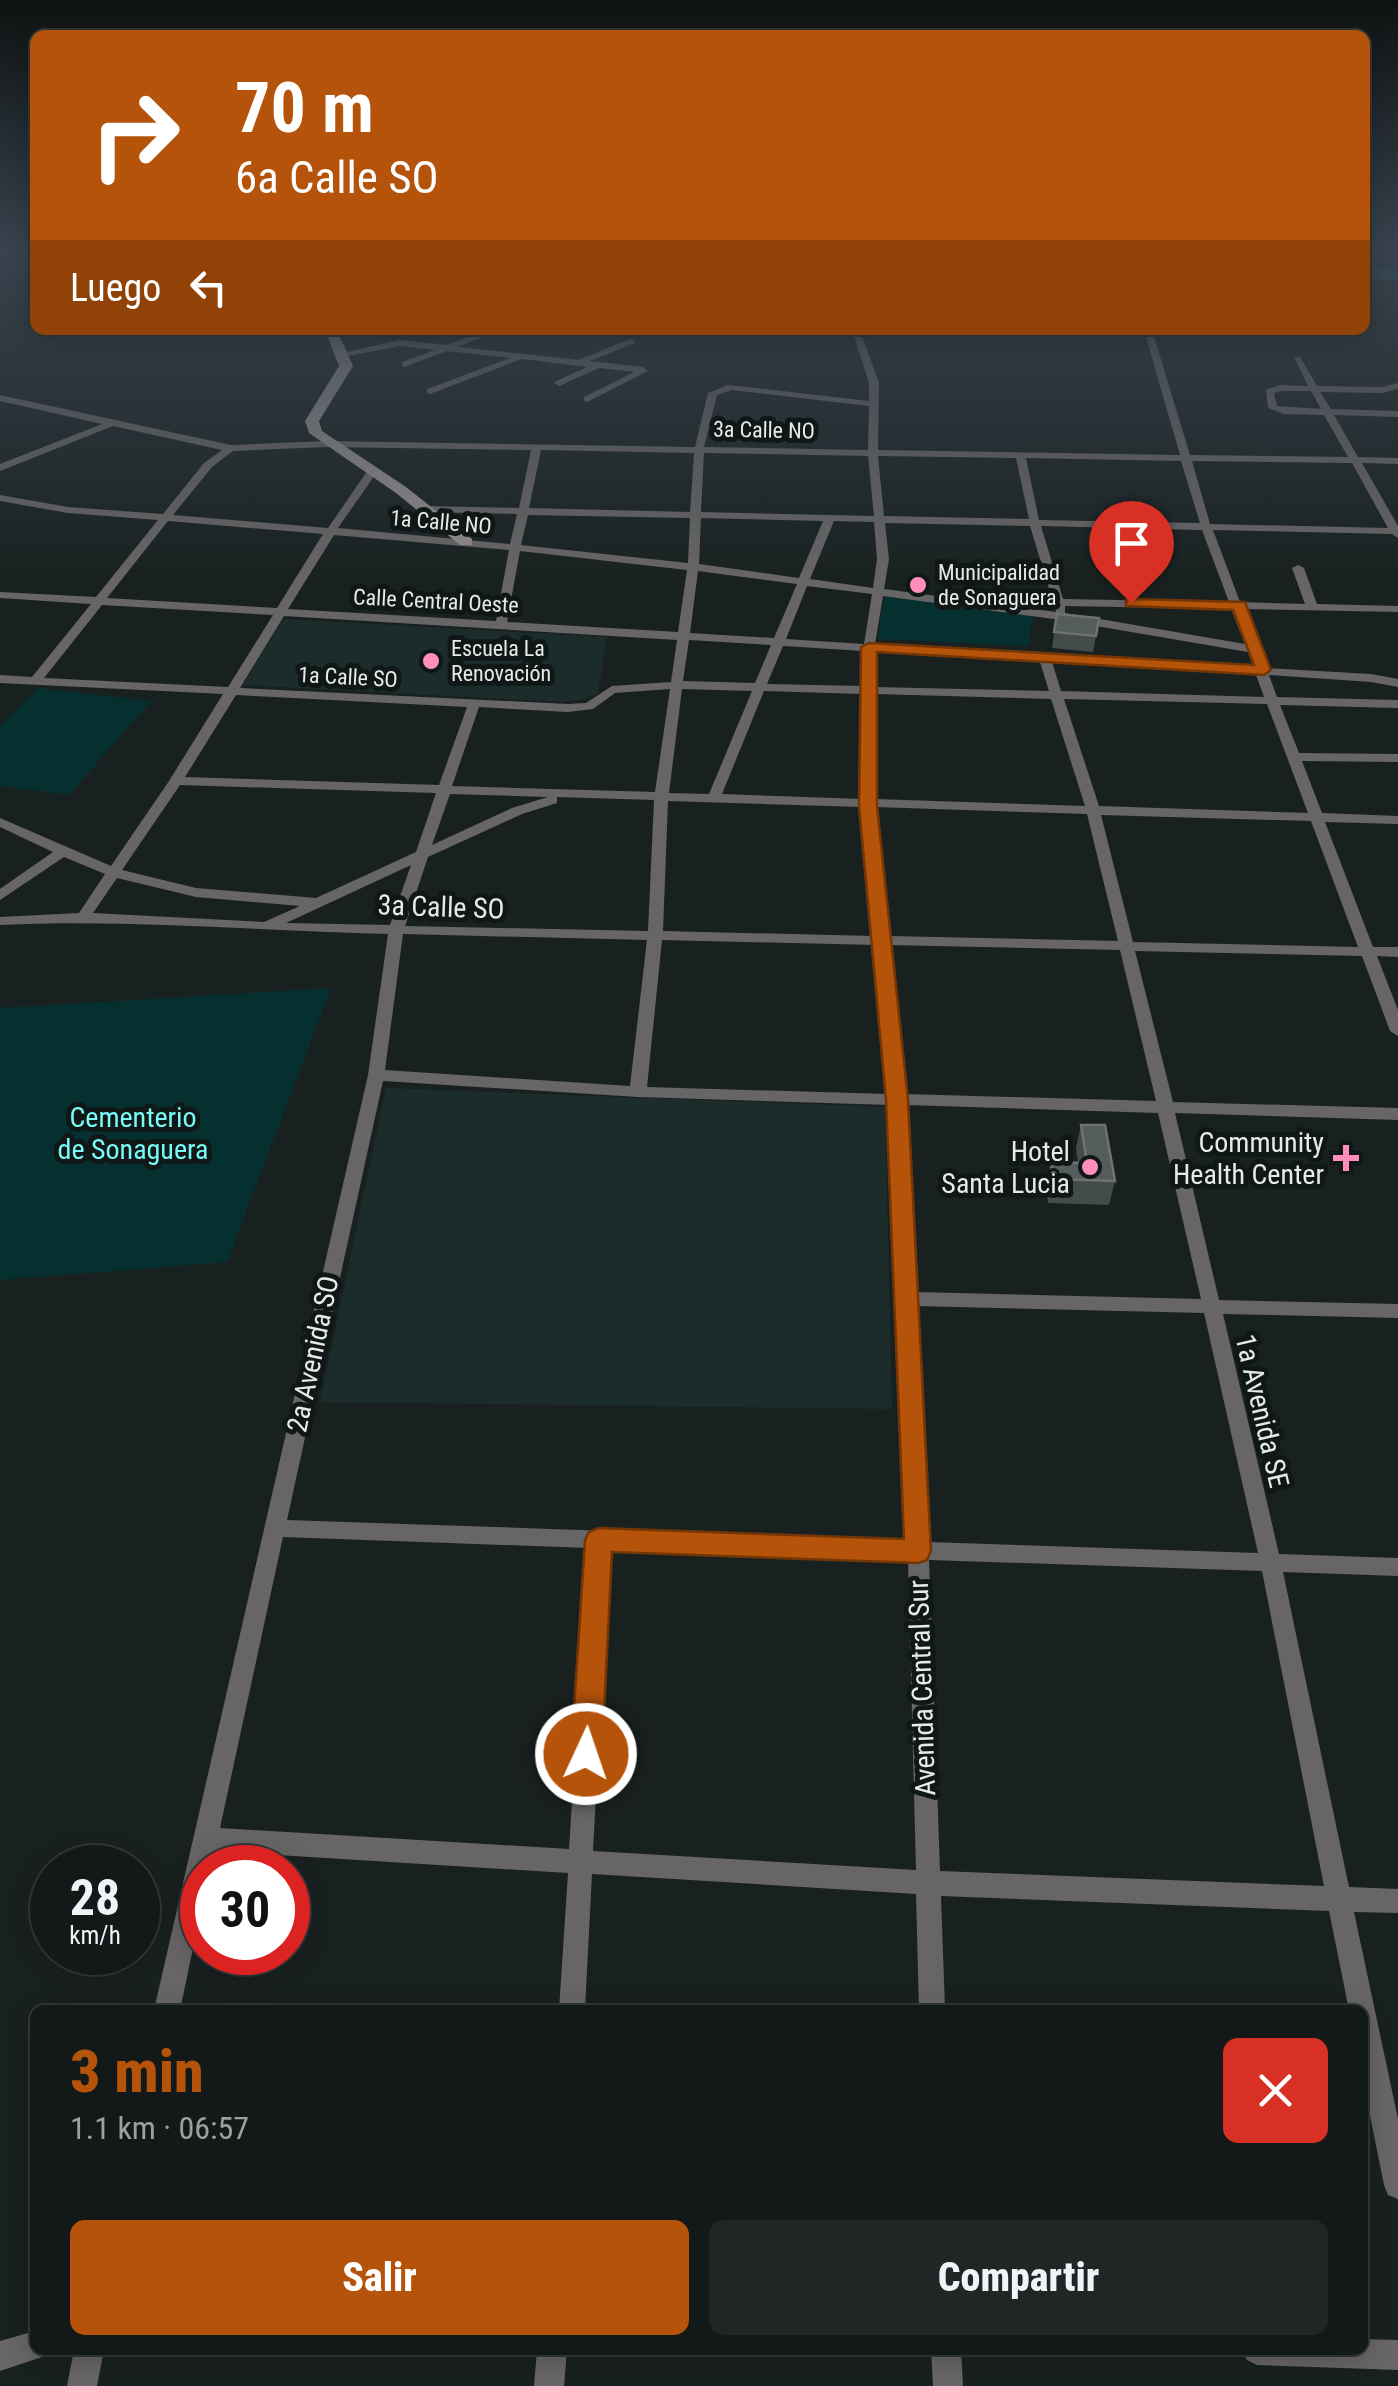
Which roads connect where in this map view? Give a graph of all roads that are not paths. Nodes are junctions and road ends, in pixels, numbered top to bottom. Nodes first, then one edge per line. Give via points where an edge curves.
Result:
1 (344, 359) edge
2 (418, 359) edge
3 (515, 359) edge
4 (556, 359) edge
5 (588, 359) edge
6 (866, 359) edge
7 (1156, 359) edge
8 (1297, 359) dead end
9 (582, 362) junction
10 (405, 364) dead end
11 (600, 364) junction
12 (560, 383) dead end
13 (1314, 388) junction
14 (1395, 390) edge
15 (430, 391) dead end
16 (0, 398) edge
17 (587, 399) dead end
18 (872, 404) junction
19 (1328, 413) junction
20 (1398, 414) edge
21 (112, 424) junction
22 (327, 444) junction
23 (537, 446) junction
24 (231, 448) junction
25 (699, 449) junction
26 (873, 452) junction
27 (1020, 455) junction
28 (1184, 458) junction
29 (1354, 460) junction
30 (1398, 461) edge
31 (0, 468) edge
32 (372, 472) junction
33 (0, 498) edge
34 (16, 502) junction
35 (0, 508) edge
36 (424, 509) junction
37 (526, 512) junction
38 (696, 516) junction
39 (165, 520) junction
40 (829, 520) junction
41 (880, 522) junction
42 (1034, 524) junction
43 (1206, 528) junction
44 (330, 532) junction
45 (1397, 532) edge
46 (466, 542) junction
47 (516, 549) junction
48 (693, 566) junction
49 (1298, 568) dead end
50 (804, 581) junction
51 (878, 591) junction
52 (0, 595) edge
53 (99, 601) junction
54 (1059, 602) junction
55 (1239, 606) junction
56 (1312, 607) junction
57 (1398, 609) edge
58 (280, 612) junction
59 (1062, 616) junction
60 (501, 625) junction
61 (684, 636) junction
62 (776, 642) junction
63 (869, 647) junction
64 (1256, 650) junction
65 (1044, 656) junction
66 (1264, 670) junction
67 (0, 679) edge
68 (34, 682) junction
69 (1398, 683) edge
70 (676, 686) junction
71 (762, 688) junction
72 (230, 691) junction
73 (868, 691) junction
74 (1059, 696) junction
75 (1275, 701) junction
76 (474, 704) junction
77 (1398, 704) edge
78 (1296, 757) junction
79 (1398, 758) edge
80 (176, 780) junction
81 (444, 789) junction
82 (567, 795) junction
83 (661, 799) junction
84 (712, 800) junction
85 (868, 806) junction
86 (1093, 810) junction
87 (1318, 818) junction
88 (1398, 820) edge
89 (0, 822) edge
90 (63, 852) junction
91 (418, 859) junction
92 (114, 872) junction
93 (0, 896) edge
94 (317, 902) junction
95 (83, 917) junction
96 (0, 921) edge
97 (266, 927) junction
98 (396, 930) junction
99 (655, 938) junction
100 (881, 942) junction
101 (1128, 948) junction
102 (1368, 952) junction
103 (1398, 952) edge
104 (1398, 1031) edge
105 (376, 1075) junction
106 (638, 1092) junction
107 (897, 1100) junction
108 (1166, 1109) junction
109 (1398, 1114) edge
110 (906, 1299) junction
111 (1209, 1306) junction
112 (1398, 1311) edge
113 (275, 1528) junction
114 (599, 1540) junction
115 (918, 1551) junction
116 (1271, 1565) junction
117 (1398, 1567) edge
118 (207, 1839) junction
119 (580, 1862) junction
120 (927, 1883) junction
121 (1342, 1899) junction
122 (1398, 1901) edge
123 (168, 2005) edge
124 (572, 2005) edge
125 (932, 2005) edge
126 (1363, 2005) edge
127 (1368, 2032) edge
128 (1398, 2186) edge
129 (30, 2347) edge
130 (1368, 2354) edge
131 (88, 2355) edge
132 (552, 2355) edge
133 (946, 2355) edge
134 (1398, 2355) edge
135 (0, 2356) edge
136 (82, 2386) edge
137 (549, 2386) edge
138 (948, 2386) edge

1 - 22 street via 345,374 312,421
2 - 10 street
3 - 15 street
4 - 9 street
5 - 9 street
6 - 18 street, Avenida Central Sur
7 - 28 street
8 - 13 street
9 - 11 street
11 - 12 street
11 - 17 street via 644,370
13 - 14 street
13 - 19 street
13 - 19 street via 1272,390 1270,400 1284,411
16 - 21 street, 3a Calle NO
18 - 25 street via 718,388
18 - 26 street, Avenida Central Sur
19 - 20 street
19 - 29 street
21 - 24 street, 3a Calle NO
21 - 31 street
22 - 23 street, 3a Calle NO
22 - 24 street, 3a Calle NO
22 - 32 street
23 - 25 street, 3a Calle NO
23 - 37 street
24 - 39 street
25 - 26 street, 3a Calle NO
25 - 38 street
26 - 27 street, 3a Calle NO
26 - 41 street, Avenida Central Sur
27 - 28 street, 3a Calle NO
27 - 42 street
28 - 29 street, 3a Calle NO
28 - 43 street
29 - 30 street, 3a Calle NO
29 - 45 street
32 - 36 street
32 - 44 street
33 - 34 street, 1a Calle NO
34 - 35 street
34 - 39 street, 1a Calle NO
36 - 37 street
36 - 46 street
37 - 38 street
37 - 47 street
38 - 40 street
38 - 48 street
39 - 44 street, 1a Calle NO
39 - 53 street
40 - 41 street
40 - 50 street
41 - 42 street
41 - 51 street, Avenida Central Sur
42 - 43 street
42 - 54 street
43 - 45 street
43 - 55 street
44 - 46 street, 1a Calle NO
44 - 58 street
46 - 47 street, 1a Calle NO
47 - 48 street, 1a Calle NO
47 - 60 street
48 - 50 street, 1a Calle NO
48 - 61 street
49 - 56 street
50 - 51 street, 1a Calle NO
50 - 62 street
51 - 59 street, 1a Calle NO
51 - 63 street, Avenida Central Sur
52 - 53 street, Calle Central Oeste
53 - 58 street, Calle Central Oeste
53 - 68 street
54 - 55 street
54 - 59 street
55 - 56 street
55 - 64 street
56 - 57 street
58 - 60 street, Calle Central Oeste
58 - 72 street
59 - 64 street, 1a Calle NO
60 - 61 street, Calle Central Oeste
61 - 62 street, Calle Central Oeste
61 - 70 street
62 - 63 street, Calle Central Oeste
62 - 71 street
63 - 65 street, Calle Central Oeste
63 - 73 street, Avenida Central Sur
64 - 66 street
65 - 66 street, Calle Central Oeste
65 - 74 street, 1a Avenida SE
66 - 69 street, Calle Central Oeste
66 - 75 street
67 - 68 street, 1a Calle SO
68 - 72 street, 1a Calle SO
70 - 71 street, 1a Calle SO
70 - 76 street, 1a Calle SO via 612,690 588,706 568,708
70 - 83 street
71 - 73 street, 1a Calle SO
71 - 84 street
72 - 76 street, 1a Calle SO
72 - 80 street
73 - 74 street, 1a Calle SO
73 - 85 street, Avenida Central Sur
74 - 75 street, 1a Calle SO
74 - 86 street, 1a Avenida SE
75 - 77 street, 1a Calle SO
75 - 78 street
76 - 81 street, 2a Avenida SO
78 - 79 street
78 - 87 street
80 - 81 street
80 - 92 street
81 - 82 street
81 - 91 street, 2a Avenida SO
82 - 83 street
82 - 91 street
83 - 84 street
83 - 99 street
84 - 85 street
85 - 86 street
85 - 100 street, Avenida Central Sur
86 - 87 street
86 - 101 street, 1a Avenida SE
87 - 88 street
87 - 102 street
89 - 90 street
90 - 92 street
90 - 93 street
91 - 94 street
91 - 98 street, 2a Avenida SO
92 - 94 street via 182,890
92 - 95 street
94 - 97 street
95 - 96 street, 3a Calle SO
95 - 97 street, 3a Calle SO
97 - 98 street, 3a Calle SO
98 - 99 street, 3a Calle SO
98 - 105 street, 2a Avenida SO
99 - 100 street, 3a Calle SO
99 - 106 street
100 - 101 street, 3a Calle SO
100 - 107 street, Avenida Central Sur
101 - 102 street, 3a Calle SO
101 - 108 street, 1a Avenida SE
102 - 103 street, 3a Calle SO
102 - 104 street
105 - 106 street
105 - 113 street, 2a Avenida SO
106 - 107 street
107 - 108 street
107 - 110 street, Avenida Central Sur
108 - 109 street
108 - 111 street, 1a Avenida SE
110 - 111 street
110 - 115 street, Avenida Central Sur
111 - 112 street
111 - 116 street, 1a Avenida SE
113 - 114 street
113 - 118 street, 2a Avenida SO
114 - 115 street
114 - 119 street
115 - 116 street
115 - 120 street, Avenida Central Sur
116 - 117 street
116 - 121 street, 1a Avenida SE
118 - 119 street
118 - 123 street, 2a Avenida SO
119 - 120 street
119 - 124 street
120 - 121 street
120 - 125 street, Avenida Central Sur
121 - 122 street
121 - 126 street, 1a Avenida SE
127 - 128 street, 1a Avenida SE
129 - 135 street
130 - 134 street
131 - 136 street
132 - 137 street
133 - 138 street

